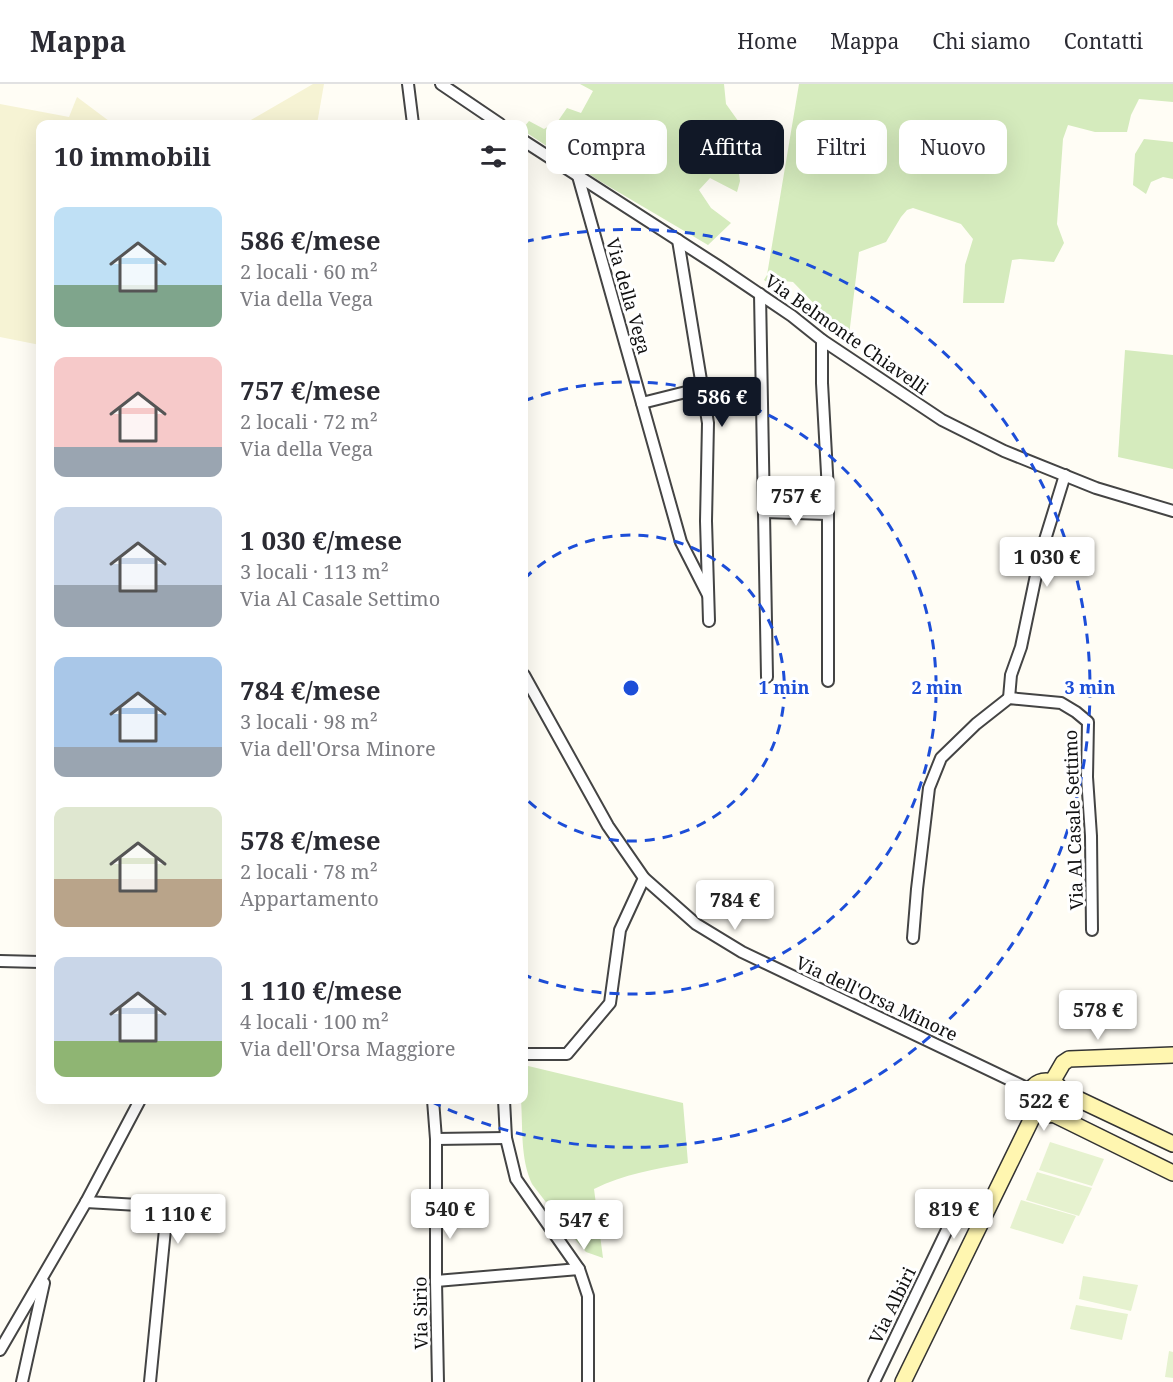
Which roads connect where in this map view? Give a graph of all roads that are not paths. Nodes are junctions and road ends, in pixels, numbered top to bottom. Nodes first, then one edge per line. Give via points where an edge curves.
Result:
1 (408, 84) edge
2 (441, 84) edge
3 (412, 120) edge
4 (494, 120) edge
5 (528, 144) edge
6 (578, 176) junction
7 (678, 240) junction
8 (760, 294) junction
9 (822, 340) junction
10 (702, 388) junction
11 (642, 403) junction
12 (1065, 475) junction
13 (1173, 511) edge
14 (764, 512) junction
15 (828, 514) junction
16 (708, 595) junction
17 (709, 621) dead end
18 (766, 677) dead end
19 (828, 681) dead end
20 (528, 682) edge
21 (1010, 698) junction
22 (644, 878) junction
23 (1092, 930) dead end
24 (913, 938) dead end
25 (0, 962) edge
26 (36, 962) edge
27 (528, 1054) edge
28 (1173, 1055) edge
29 (1057, 1087) junction
30 (1031, 1090) junction
31 (138, 1104) edge
32 (433, 1104) edge
33 (504, 1104) edge
34 (1035, 1112) junction
35 (1053, 1114) junction
36 (506, 1138) junction
37 (436, 1139) junction
38 (1173, 1144) edge
39 (1173, 1173) edge
40 (86, 1202) junction
41 (956, 1211) dead end
42 (579, 1269) junction
43 (46, 1271) junction
44 (436, 1281) junction
45 (0, 1350) edge
46 (22, 1382) edge
47 (150, 1382) edge
48 (438, 1382) edge
49 (588, 1382) edge
50 (874, 1382) edge
51 (903, 1382) edge

1 - 3 street
2 - 4 street
5 - 6 street, Via Belmonte Chiavelli
6 - 7 street, Via Belmonte Chiavelli
6 - 11 street, Via della Vega
7 - 8 street, Via Belmonte Chiavelli
7 - 10 street
8 - 9 street, Via Belmonte Chiavelli
8 - 14 street
9 - 12 street, Via Belmonte Chiavelli via 942,420
9 - 15 street
10 - 11 street
10 - 16 street via 708,423
11 - 16 street, Via della Vega via 681,542
12 - 13 street, Via Belmonte Chiavelli
12 - 21 street via 1040,556 1021,647 1011,675
14 - 15 street
14 - 18 street
15 - 19 street
16 - 17 street
20 - 22 street, Via dell'Orsa Minore via 608,826
21 - 23 street, Via Al Casale Settimo via 1061,703 1088,722
21 - 24 street via 941,758 929,788
22 - 27 street via 620,930 610,1004 567,1054
22 - 30 street, Via dell'Orsa Minore via 696,924 742,952
25 - 26 street
28 - 29 street via 1069,1059 1063,1063
29 - 30 street via 1040,1082
29 - 35 street via 1063,1100
29 - 38 street
30 - 34 street via 1029,1101
31 - 40 street
32 - 37 street, Via Sirio
33 - 36 street
34 - 35 street
34 - 51 street
35 - 39 street
36 - 37 street
36 - 42 street via 516,1179
37 - 44 street, Via Sirio
40 - 43 street
40 - 47 street via 167,1209
41 - 50 street, Via Albiri
42 - 44 street
42 - 49 street via 588,1296
43 - 45 street
43 - 46 street
44 - 48 street, Via Sirio

